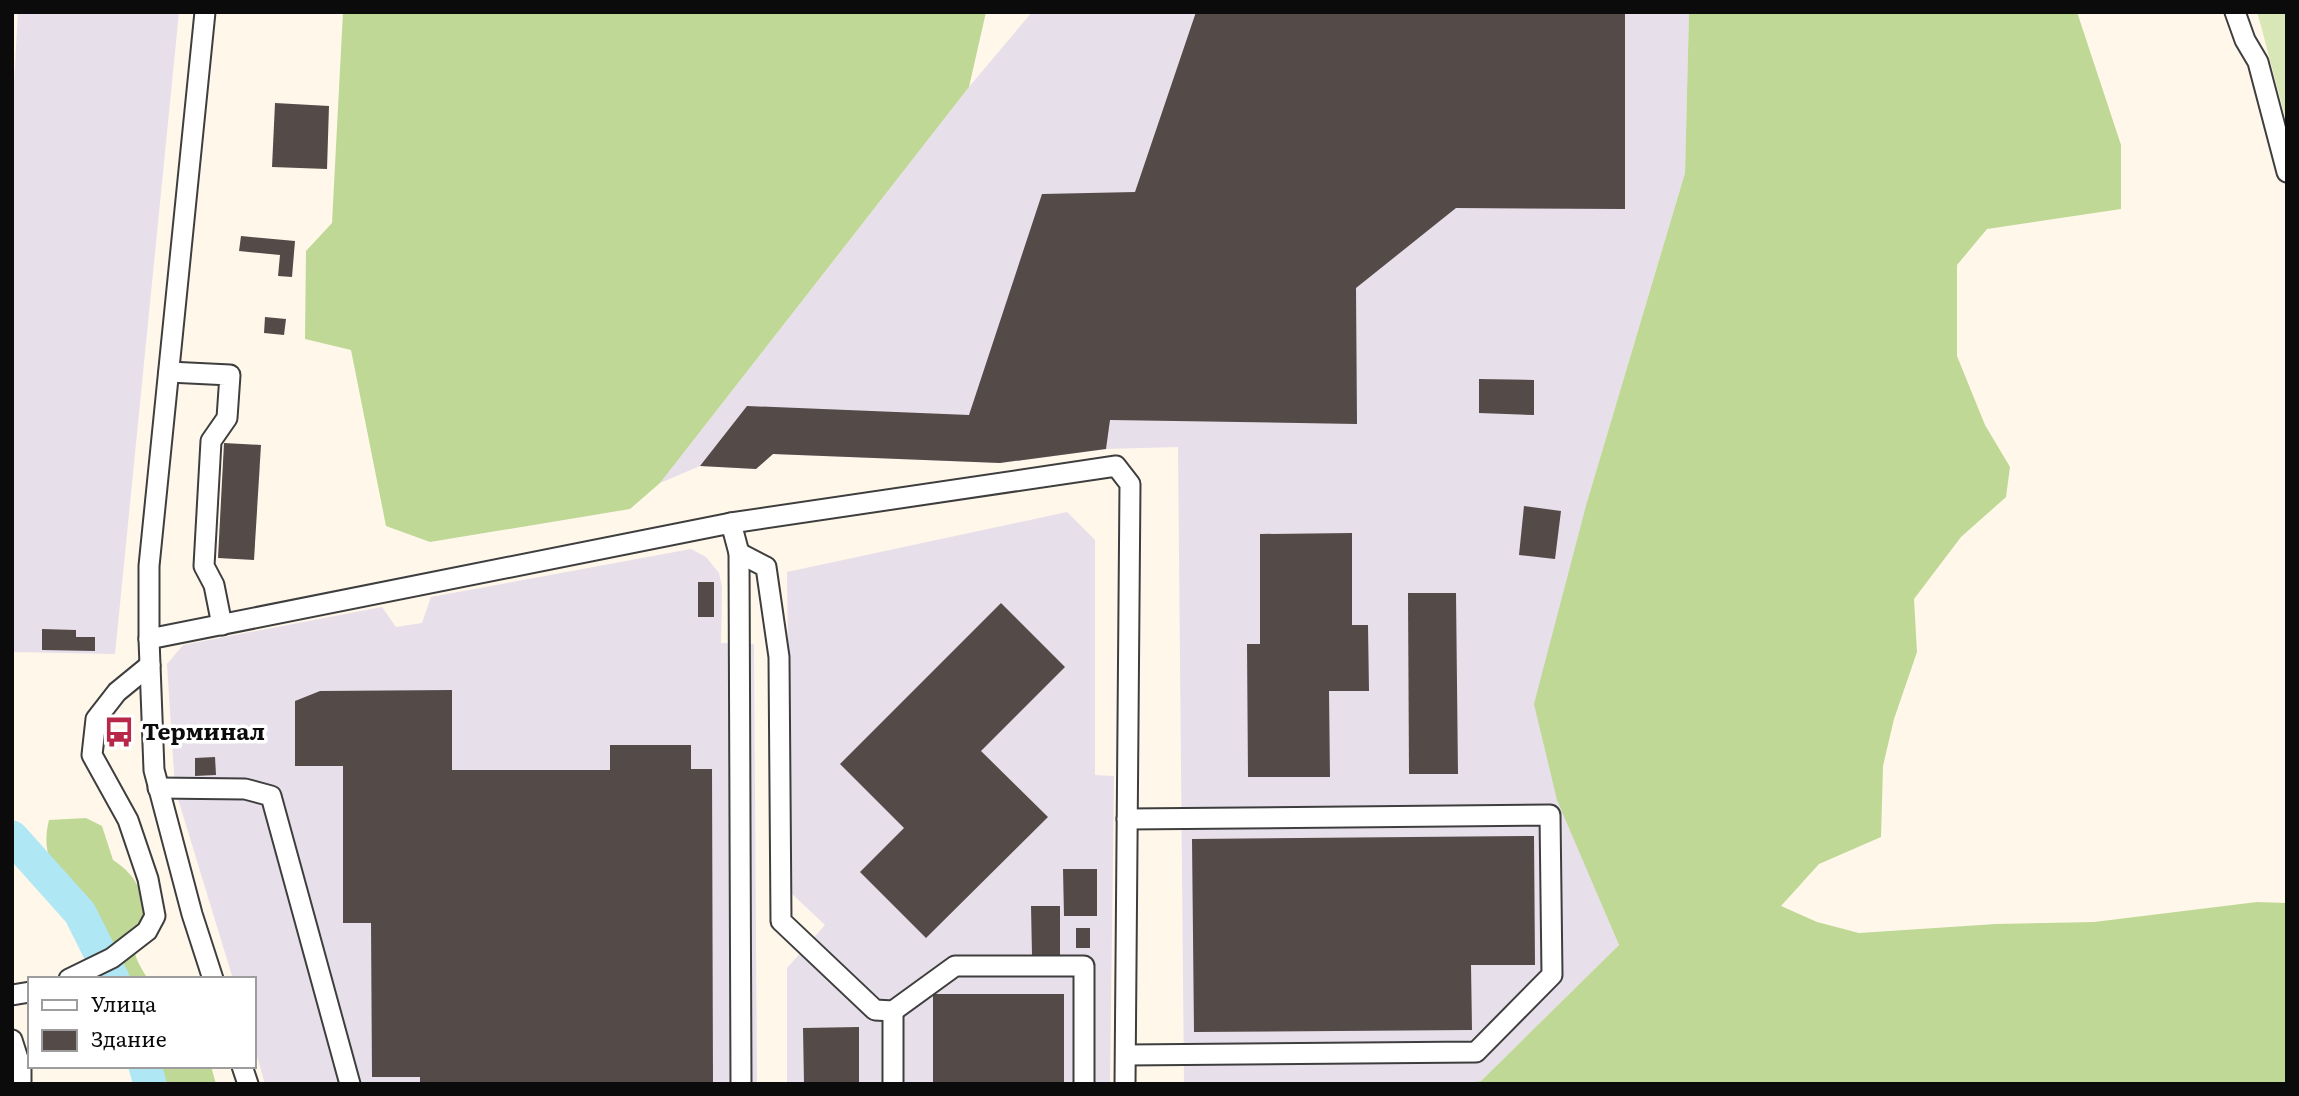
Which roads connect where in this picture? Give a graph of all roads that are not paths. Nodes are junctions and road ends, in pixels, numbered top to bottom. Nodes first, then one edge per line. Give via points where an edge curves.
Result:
1 (205, 12) edge
2 (2235, 12) edge
3 (2287, 172) edge
4 (169, 372) junction
5 (731, 523) junction
6 (739, 553) junction
7 (222, 625) junction
8 (149, 639) junction
9 (150, 666) junction
10 (158, 788) junction
11 (1127, 819) junction
12 (73, 977) edge
13 (212, 977) edge
14 (893, 1011) junction
15 (12, 1040) edge
16 (1126, 1055) junction
17 (21, 1084) edge
18 (350, 1084) edge
19 (741, 1084) edge
20 (892, 1084) edge
21 (1084, 1084) edge
22 (1125, 1084) edge

1 - 4 street
2 - 3 street via 2258,62
4 - 7 street via 230,375 227,418 211,441 204,566 214,585
4 - 8 street via 149,566
5 - 6 street
5 - 7 street
5 - 11 street via 1116,466 1130,484
6 - 14 street via 766,567 779,657 781,921 875,1010
6 - 19 street
7 - 8 street
8 - 9 street
9 - 10 street
9 - 12 street via 117,692 96,719 92,755 128,820 155,916 147,931 112,958
10 - 13 street
10 - 18 street via 245,789 271,796
11 - 16 street
11 - 16 street via 1550,815 1552,975 1476,1052
14 - 20 street
14 - 21 street via 955,966 1084,966
15 - 17 street
16 - 22 street

